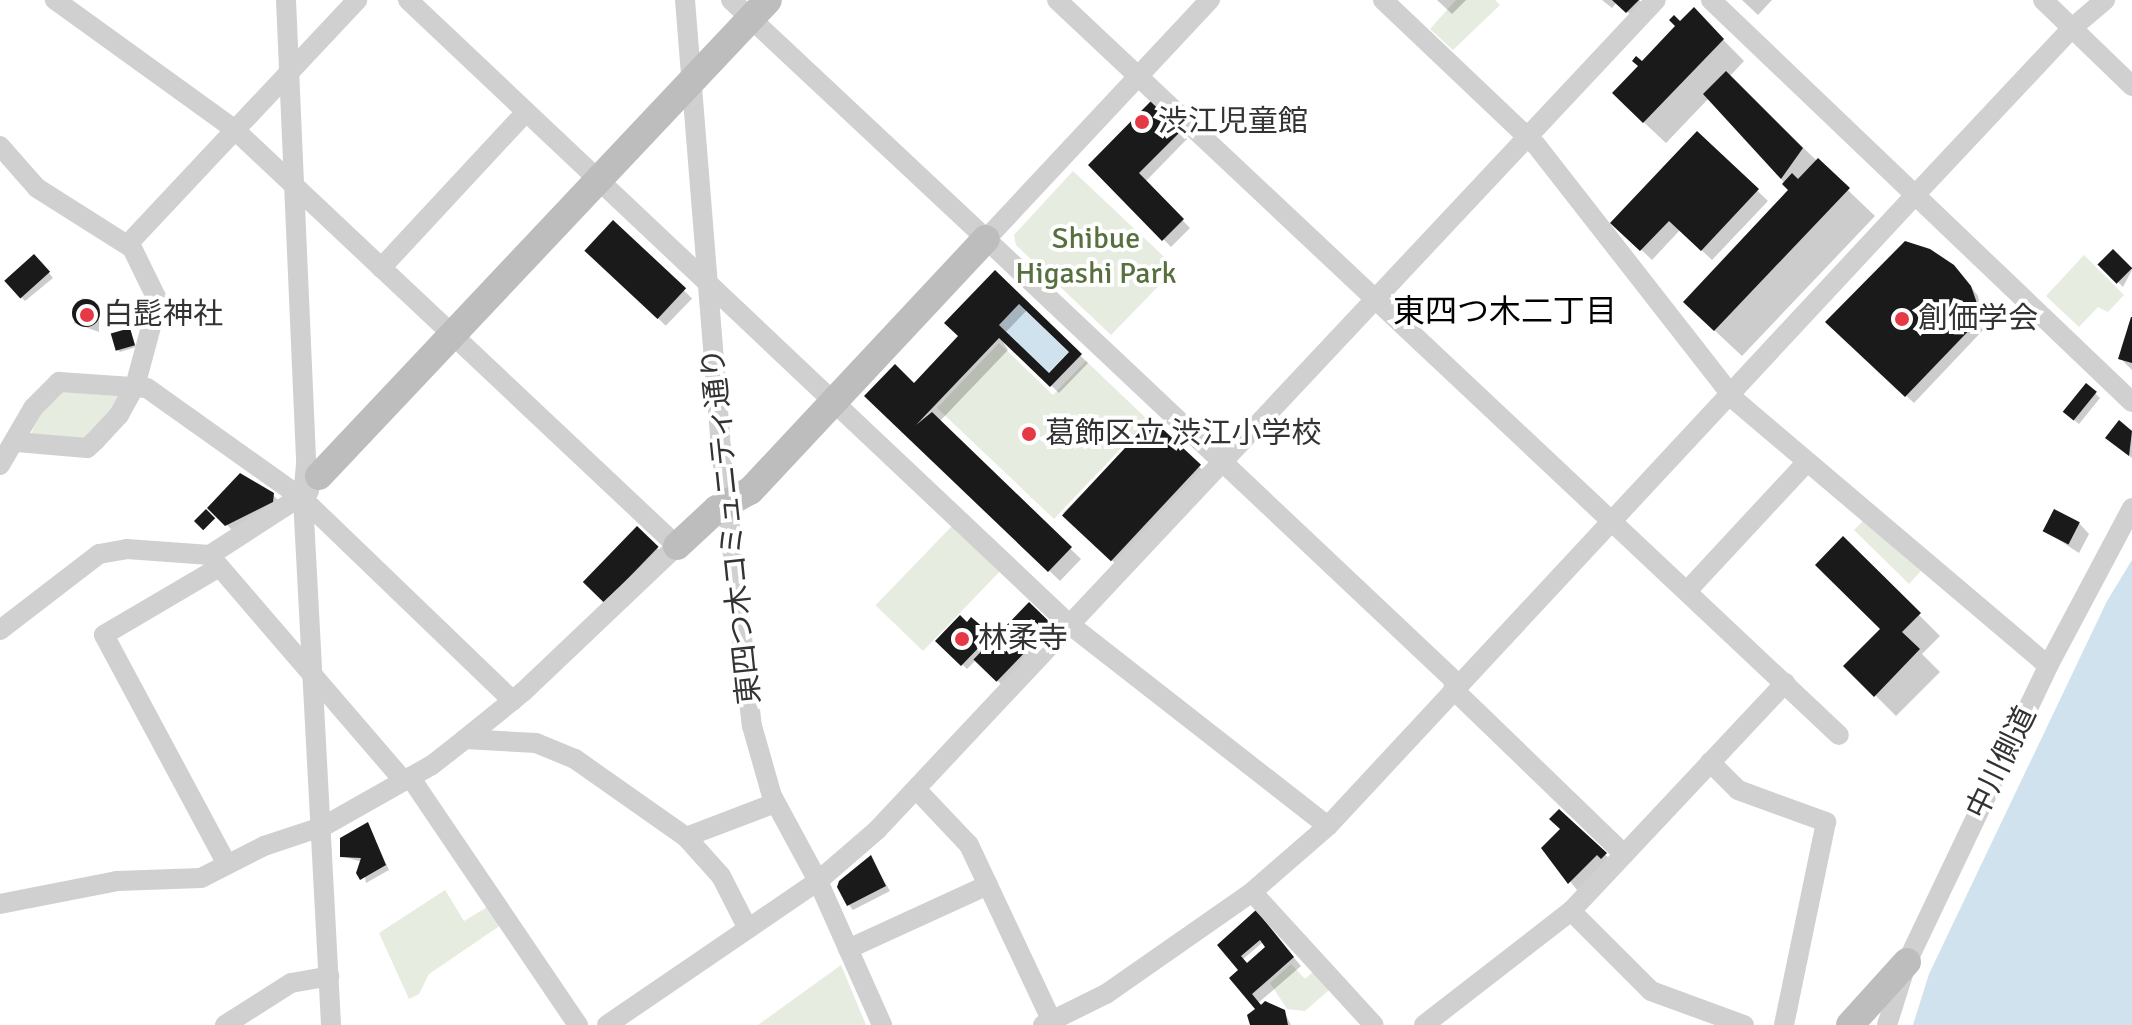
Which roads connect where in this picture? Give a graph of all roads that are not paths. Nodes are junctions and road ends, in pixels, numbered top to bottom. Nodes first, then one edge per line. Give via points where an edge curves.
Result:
1 (55, 0) edge
2 (286, 0) edge
3 (357, 0) edge
4 (408, 0) edge
5 (685, 0) edge
6 (1057, 0) edge
7 (1210, 0) edge
8 (1383, 0) edge
9 (1656, 0) edge
10 (1711, 0) edge
11 (2043, 0) edge
12 (2105, 0) edge
13 (750, 6) edge
14 (2071, 29) junction
15 (290, 71) junction
16 (1139, 76) junction
17 (692, 80) junction
18 (2132, 86) edge
19 (526, 112) junction
20 (234, 129) junction
21 (1527, 136) junction
22 (0, 146) edge
23 (598, 180) junction
24 (295, 187) junction
25 (1917, 193) junction
26 (986, 239) junction
27 (128, 244) junction
28 (381, 268) junction
29 (707, 283) junction
30 (1376, 298) junction
31 (453, 336) junction
32 (135, 386) junction
33 (1730, 393) junction
34 (2132, 402) edge
35 (834, 403) junction
36 (16, 442) junction
37 (1222, 462) junction
38 (1807, 462) junction
39 (0, 465) edge
40 (311, 488) junction
41 (729, 503) junction
42 (2132, 508) edge
43 (1611, 520) junction
44 (677, 546) junction
45 (213, 562) junction
46 (1687, 591) junction
47 (1069, 624) junction
48 (2, 626) edge
49 (2048, 666) junction
50 (314, 678) junction
51 (1785, 683) junction
52 (1456, 686) junction
53 (513, 701) junction
54 (1839, 735) dead end
55 (465, 739) junction
56 (1710, 762) junction
57 (407, 779) junction
58 (916, 789) junction
59 (775, 803) junction
60 (324, 826) junction
61 (1328, 826) junction
62 (686, 837) junction
63 (1624, 854) junction
64 (227, 864) junction
65 (818, 881) junction
66 (988, 885) junction
67 (1252, 892) junction
68 (0, 904) edge
69 (1571, 911) junction
70 (747, 927) junction
71 (848, 949) junction
72 (1907, 962) junction
73 (329, 976) junction
74 (1047, 1023) edge
75 (225, 1025) edge
76 (331, 1025) edge
77 (578, 1025) edge
78 (607, 1025) edge
79 (882, 1025) edge
80 (1374, 1025) edge
81 (1424, 1025) edge
82 (1744, 1025) edge
83 (1784, 1025) edge
84 (1850, 1025) edge
85 (1887, 1025) edge

1 - 20 street
2 - 15 street
3 - 15 street
4 - 19 street
5 - 17 street, 東四つ木コミュニティ通り
6 - 16 street
7 - 16 street
8 - 21 street
9 - 21 street
10 - 25 street
11 - 14 street
12 - 14 street
13 - 17 street
13 - 26 street
14 - 18 street
14 - 25 street
15 - 20 street
15 - 24 street
16 - 26 street
16 - 30 street
17 - 23 street
17 - 29 street, 東四つ木コミュニティ通り
19 - 23 street
19 - 28 street
20 - 24 street
20 - 27 street
21 - 30 street
21 - 33 street
22 - 27 street via 37,188
23 - 29 street
23 - 31 street
24 - 28 street
24 - 40 street
25 - 33 street
25 - 34 street
26 - 35 street
26 - 37 street
27 - 32 street via 158,301
28 - 31 street
29 - 35 street
29 - 41 street, 東四つ木コミュニティ通り
30 - 37 street
30 - 43 street
31 - 40 street
31 - 44 street
32 - 36 street via 119,415 87,448
32 - 36 street via 59,382 45,390
32 - 40 street via 147,388
33 - 38 street
33 - 43 street
35 - 41 street via 750,491
35 - 47 street
36 - 39 street
37 - 47 street
37 - 52 street
38 - 46 street
38 - 49 street
40 - 45 street
40 - 50 street
40 - 53 street
41 - 44 street
41 - 59 street, 東四つ木コミュニティ通り via 743,669 752,726
42 - 49 street, 中川側道
43 - 46 street
43 - 52 street
44 - 53 street
45 - 48 street via 127,549 99,554
45 - 50 street
45 - 64 street via 104,635
46 - 51 street
47 - 58 street
47 - 61 street
49 - 72 street, 中川側道
50 - 57 street
50 - 60 street
51 - 54 street
51 - 56 street
52 - 61 street
52 - 63 street
53 - 55 street
55 - 57 street
55 - 62 street via 536,743 575,759
56 - 63 street
56 - 83 street via 1738,790 1826,822
57 - 60 street
57 - 77 street
58 - 65 street
58 - 66 street via 969,845
59 - 62 street
59 - 65 street, 東四つ木コミュニティ通り
60 - 64 street
60 - 73 street
61 - 67 street
62 - 70 street via 721,876
63 - 69 street
64 - 68 street via 201,878 117,881
65 - 70 street
65 - 71 street, 東四つ木コミュニティ通り
66 - 71 street
66 - 74 street
67 - 74 street via 1118,987
67 - 80 street
69 - 81 street
69 - 82 street via 1651,991
70 - 78 street
71 - 79 street, 東四つ木コミュニティ通り
72 - 84 street
72 - 85 street, 中川側道
73 - 75 street via 291,983
73 - 76 street

